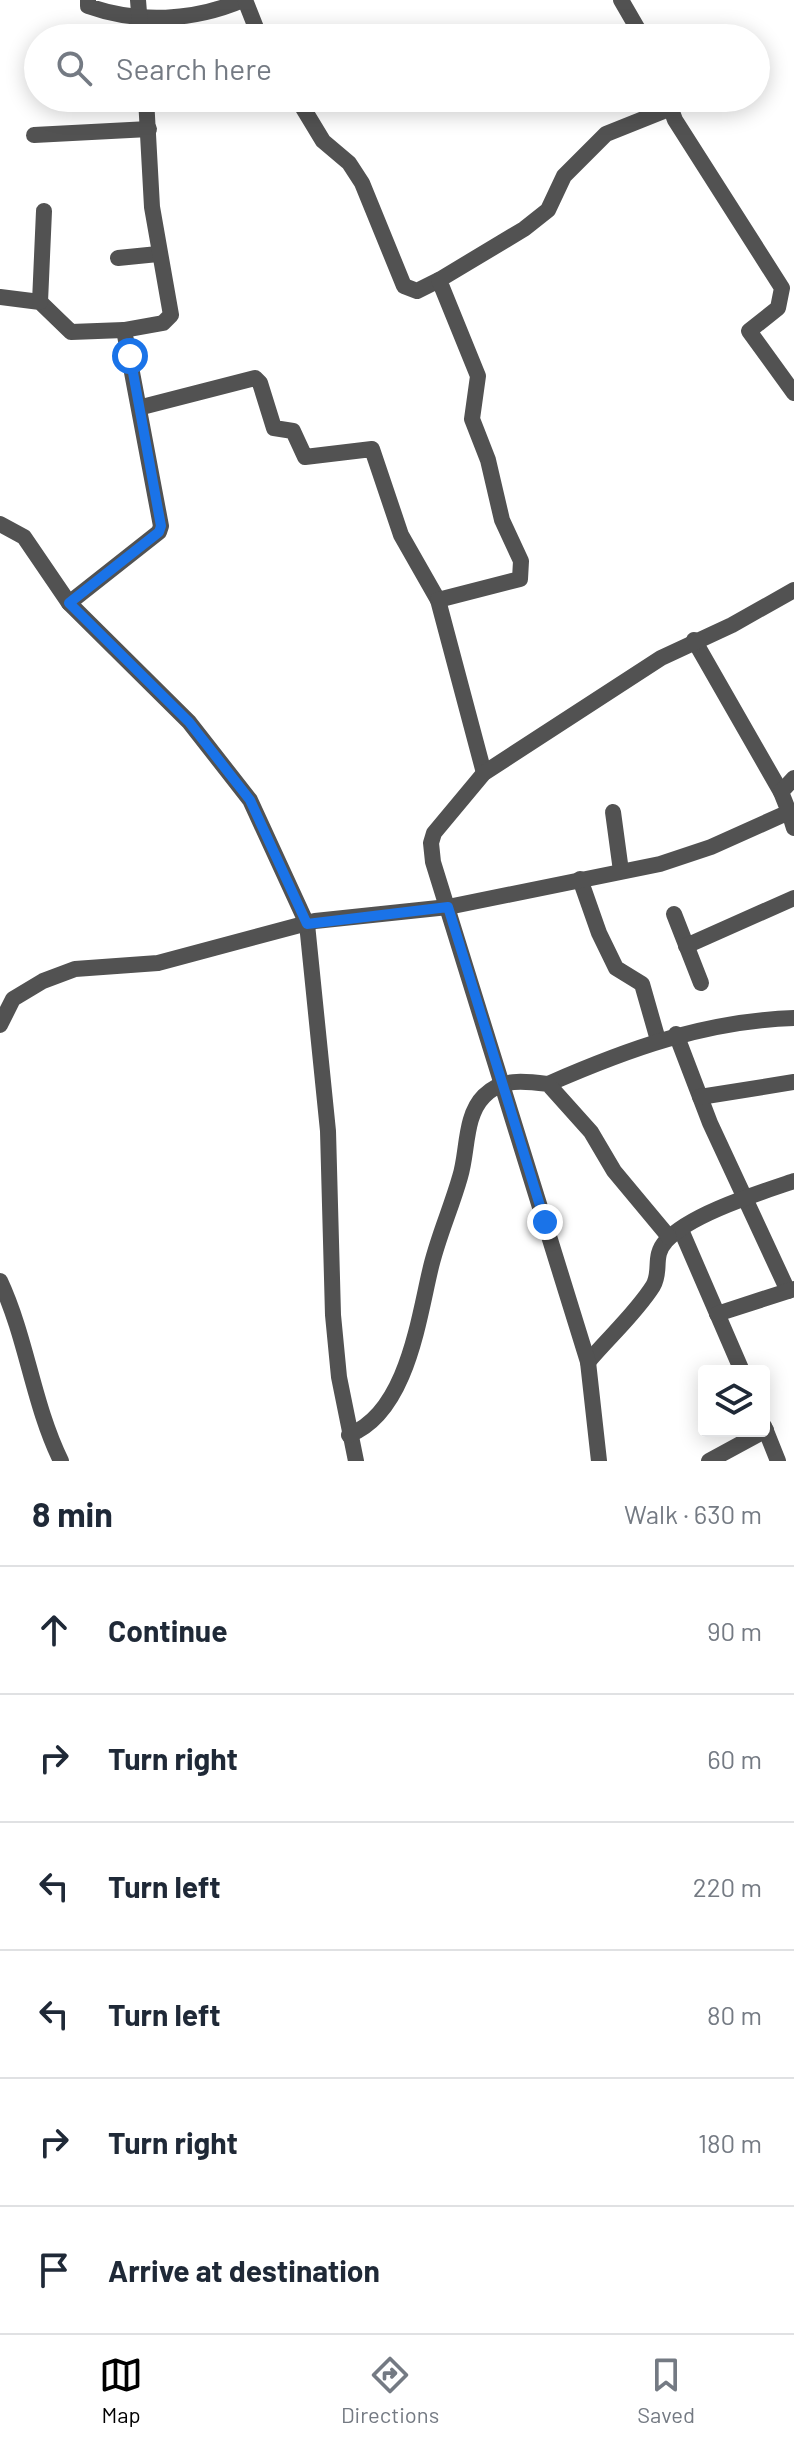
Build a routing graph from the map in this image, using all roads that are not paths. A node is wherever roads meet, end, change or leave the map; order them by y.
1 (88, 0) edge
2 (138, 0) edge
3 (244, 0) edge
4 (621, 0) edge
5 (139, 18) junction
6 (140, 24) edge
7 (254, 24) edge
8 (635, 24) edge
9 (147, 112) edge
10 (305, 112) edge
11 (651, 112) edge
12 (674, 112) edge
13 (149, 129) junction
14 (34, 135) dead end
15 (44, 211) dead end
16 (158, 254) junction
17 (118, 258) dead end
18 (439, 280) junction
19 (794, 288) edge
20 (0, 297) edge
21 (779, 300) junction
22 (40, 302) junction
23 (124, 330) junction
24 (794, 393) edge
25 (142, 407) junction
26 (0, 524) edge
27 (794, 590) edge
28 (438, 600) junction
29 (69, 603) junction
30 (694, 640) junction
31 (484, 773) junction
32 (794, 778) edge
33 (781, 792) junction
34 (613, 812) dead end
35 (792, 820) edge
36 (621, 871) junction
37 (580, 879) junction
38 (794, 898) edge
39 (448, 907) junction
40 (674, 914) dead end
41 (307, 924) junction
42 (686, 946) junction
43 (701, 983) dead end
44 (794, 1018) edge
45 (0, 1025) edge
46 (676, 1034) junction
47 (658, 1040) junction
48 (794, 1082) edge
49 (502, 1083) junction
50 (548, 1084) junction
51 (700, 1097) junction
52 (794, 1181) edge
53 (744, 1200) junction
54 (675, 1234) junction
55 (0, 1281) edge
56 (791, 1290) edge
57 (717, 1314) junction
58 (588, 1362) junction
59 (739, 1365) edge
60 (349, 1435) junction
61 (750, 1437) edge
62 (769, 1437) edge
63 (61, 1461) edge
64 (356, 1461) edge
65 (599, 1461) edge
66 (709, 1461) edge
67 (778, 1461) edge

1 - 5 street
2 - 5 street
3 - 5 street
3 - 7 street
4 - 8 street
5 - 6 street
9 - 13 street
10 - 18 street
11 - 18 street
12 - 21 street
13 - 14 street
13 - 16 street
15 - 22 street
16 - 17 street
16 - 23 street
18 - 28 street
19 - 21 street
20 - 22 street
21 - 24 street
22 - 23 street
23 - 25 street
25 - 28 street
25 - 29 street
26 - 29 street
27 - 30 street
28 - 31 street
29 - 41 street
30 - 31 street
30 - 33 street
31 - 39 street
32 - 33 street
33 - 35 street
34 - 36 street
35 - 36 street
36 - 37 street
37 - 39 street
37 - 47 street
38 - 42 street
39 - 41 street
39 - 49 street
40 - 42 street
41 - 45 street
41 - 60 street
42 - 43 street
44 - 46 street
46 - 47 street
46 - 51 street
47 - 50 street
48 - 51 street
49 - 50 street
49 - 58 street
49 - 60 street
50 - 54 street
51 - 53 street
52 - 53 street
53 - 54 street
53 - 56 street
54 - 57 street
54 - 58 street
55 - 63 street
56 - 57 street
57 - 59 street
58 - 65 street
60 - 64 street
61 - 66 street
62 - 67 street

